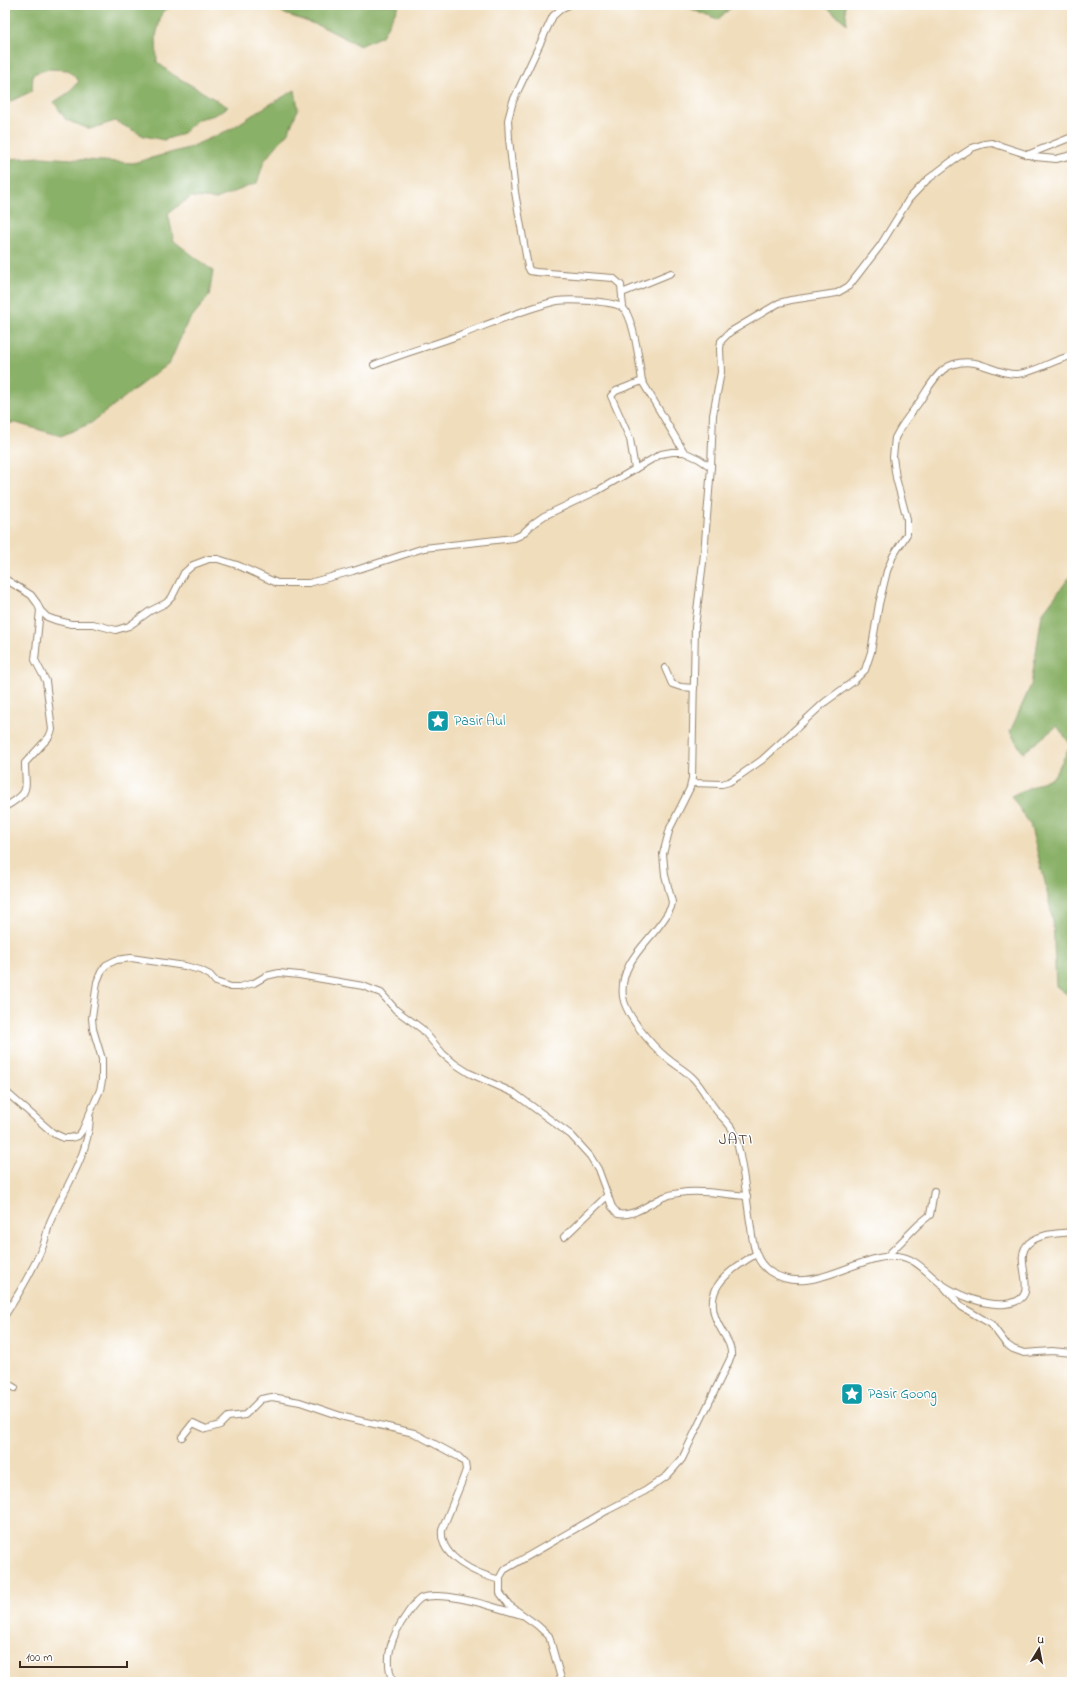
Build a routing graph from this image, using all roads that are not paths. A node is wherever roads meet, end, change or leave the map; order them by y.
1 (569, 5) edge
2 (1072, 137) edge
3 (1027, 155) junction
4 (1072, 155) edge
5 (671, 272) dead end
6 (622, 293) junction
7 (623, 308) junction
8 (1072, 356) edge
9 (374, 365) dead end
10 (642, 381) junction
11 (684, 452) junction
12 (711, 467) junction
13 (635, 469) junction
14 (5, 579) edge
15 (40, 610) junction
16 (665, 668) dead end
17 (694, 688) junction
18 (692, 783) junction
19 (5, 807) edge
20 (5, 1091) edge
21 (90, 1114) junction
22 (934, 1191) dead end
23 (608, 1196) junction
24 (747, 1196) junction
25 (1072, 1232) edge
26 (564, 1237) dead end
27 (756, 1254) junction
28 (886, 1257) junction
29 (943, 1285) junction
30 (5, 1315) edge
31 (1072, 1353) edge
32 (5, 1382) edge
33 (15, 1388) dead end
34 (182, 1437) dead end
35 (500, 1580) junction
36 (524, 1616) junction
37 (393, 1682) edge
38 (562, 1682) edge

1 - 6 street
2 - 3 street
3 - 4 street
3 - 12 street
5 - 6 street
6 - 7 street
7 - 9 street
7 - 10 street
8 - 18 street
10 - 11 street
10 - 13 street
11 - 12 street
11 - 13 street
12 - 17 street
13 - 15 street
14 - 15 street
15 - 19 street
16 - 17 street
17 - 18 street
18 - 24 street
20 - 21 street
21 - 23 street
21 - 30 street
22 - 28 street
23 - 24 street
23 - 26 street
24 - 27 street
25 - 29 street
27 - 28 street
27 - 35 street
28 - 29 street
29 - 31 street
32 - 33 street
34 - 35 street
35 - 36 street
36 - 37 street
36 - 38 street

